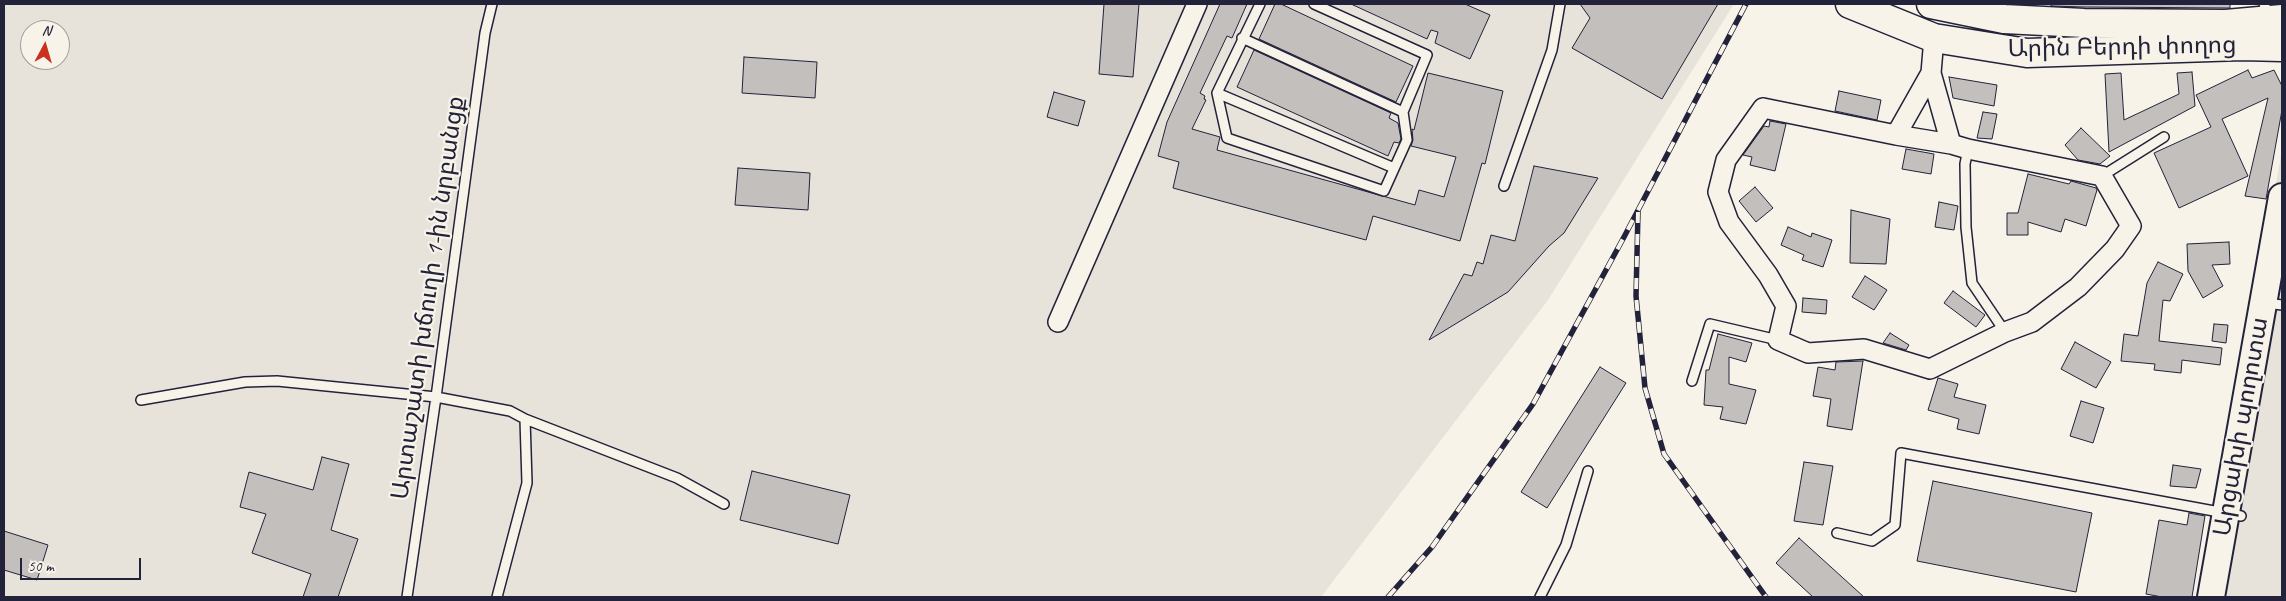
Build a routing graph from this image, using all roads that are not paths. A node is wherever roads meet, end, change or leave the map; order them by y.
1 (492, 4) edge
2 (1197, 4) edge
3 (1260, 4) edge
4 (1314, 4) edge
5 (1560, 4) edge
6 (1850, 4) edge
7 (1931, 4) edge
8 (2269, 12) edge
9 (1242, 38) junction
10 (1934, 38) junction
11 (2282, 47) edge
12 (1931, 73) junction
13 (1217, 93) junction
14 (1403, 112) junction
15 (1896, 135) junction
16 (2164, 137) dead end
17 (1960, 147) junction
18 (1394, 168) junction
19 (2102, 176) junction
20 (1504, 186) dead end
21 (2282, 197) edge
22 (2277, 304) edge
23 (1058, 322) dead end
24 (2005, 332) junction
25 (1778, 340) junction
26 (1692, 381) dead end
27 (436, 397) junction
28 (141, 400) dead end
29 (525, 419) junction
30 (1588, 471) dead end
31 (724, 504) dead end
32 (2234, 515) junction
33 (1837, 533) dead end
34 (407, 597) edge
35 (497, 597) edge
36 (1540, 597) edge
37 (2212, 597) edge
38 (2225, 597) edge

1 - 27 lane, Արտաշատի խճուղի 1-ին նրբանցք
2 - 23 street
3 - 9 lane
4 - 14 lane
5 - 20 lane
6 - 10 main road, Արին Բերդի փողոց
7 - 8 main road, Արին Բերդի փողոց
9 - 13 lane
9 - 14 lane
10 - 11 main road, Արին Բերդի փողոց
10 - 12 street
12 - 15 street
12 - 17 street
13 - 18 lane
13 - 18 lane
14 - 18 lane
15 - 17 street
15 - 25 street
16 - 19 lane
17 - 19 street
17 - 24 lane
19 - 24 street
21 - 22 street, Արցախի պողոտա
22 - 32 street, Արցախի պողոտա
24 - 25 street
25 - 26 lane
27 - 28 lane
27 - 29 lane
27 - 34 lane, Արտաշատի խճուղի 1-ին նրբանցք
29 - 31 lane
29 - 35 lane
30 - 36 lane
32 - 33 lane
32 - 37 street, Արցախի պողոտա
32 - 38 street, Արցախի պողոտա

